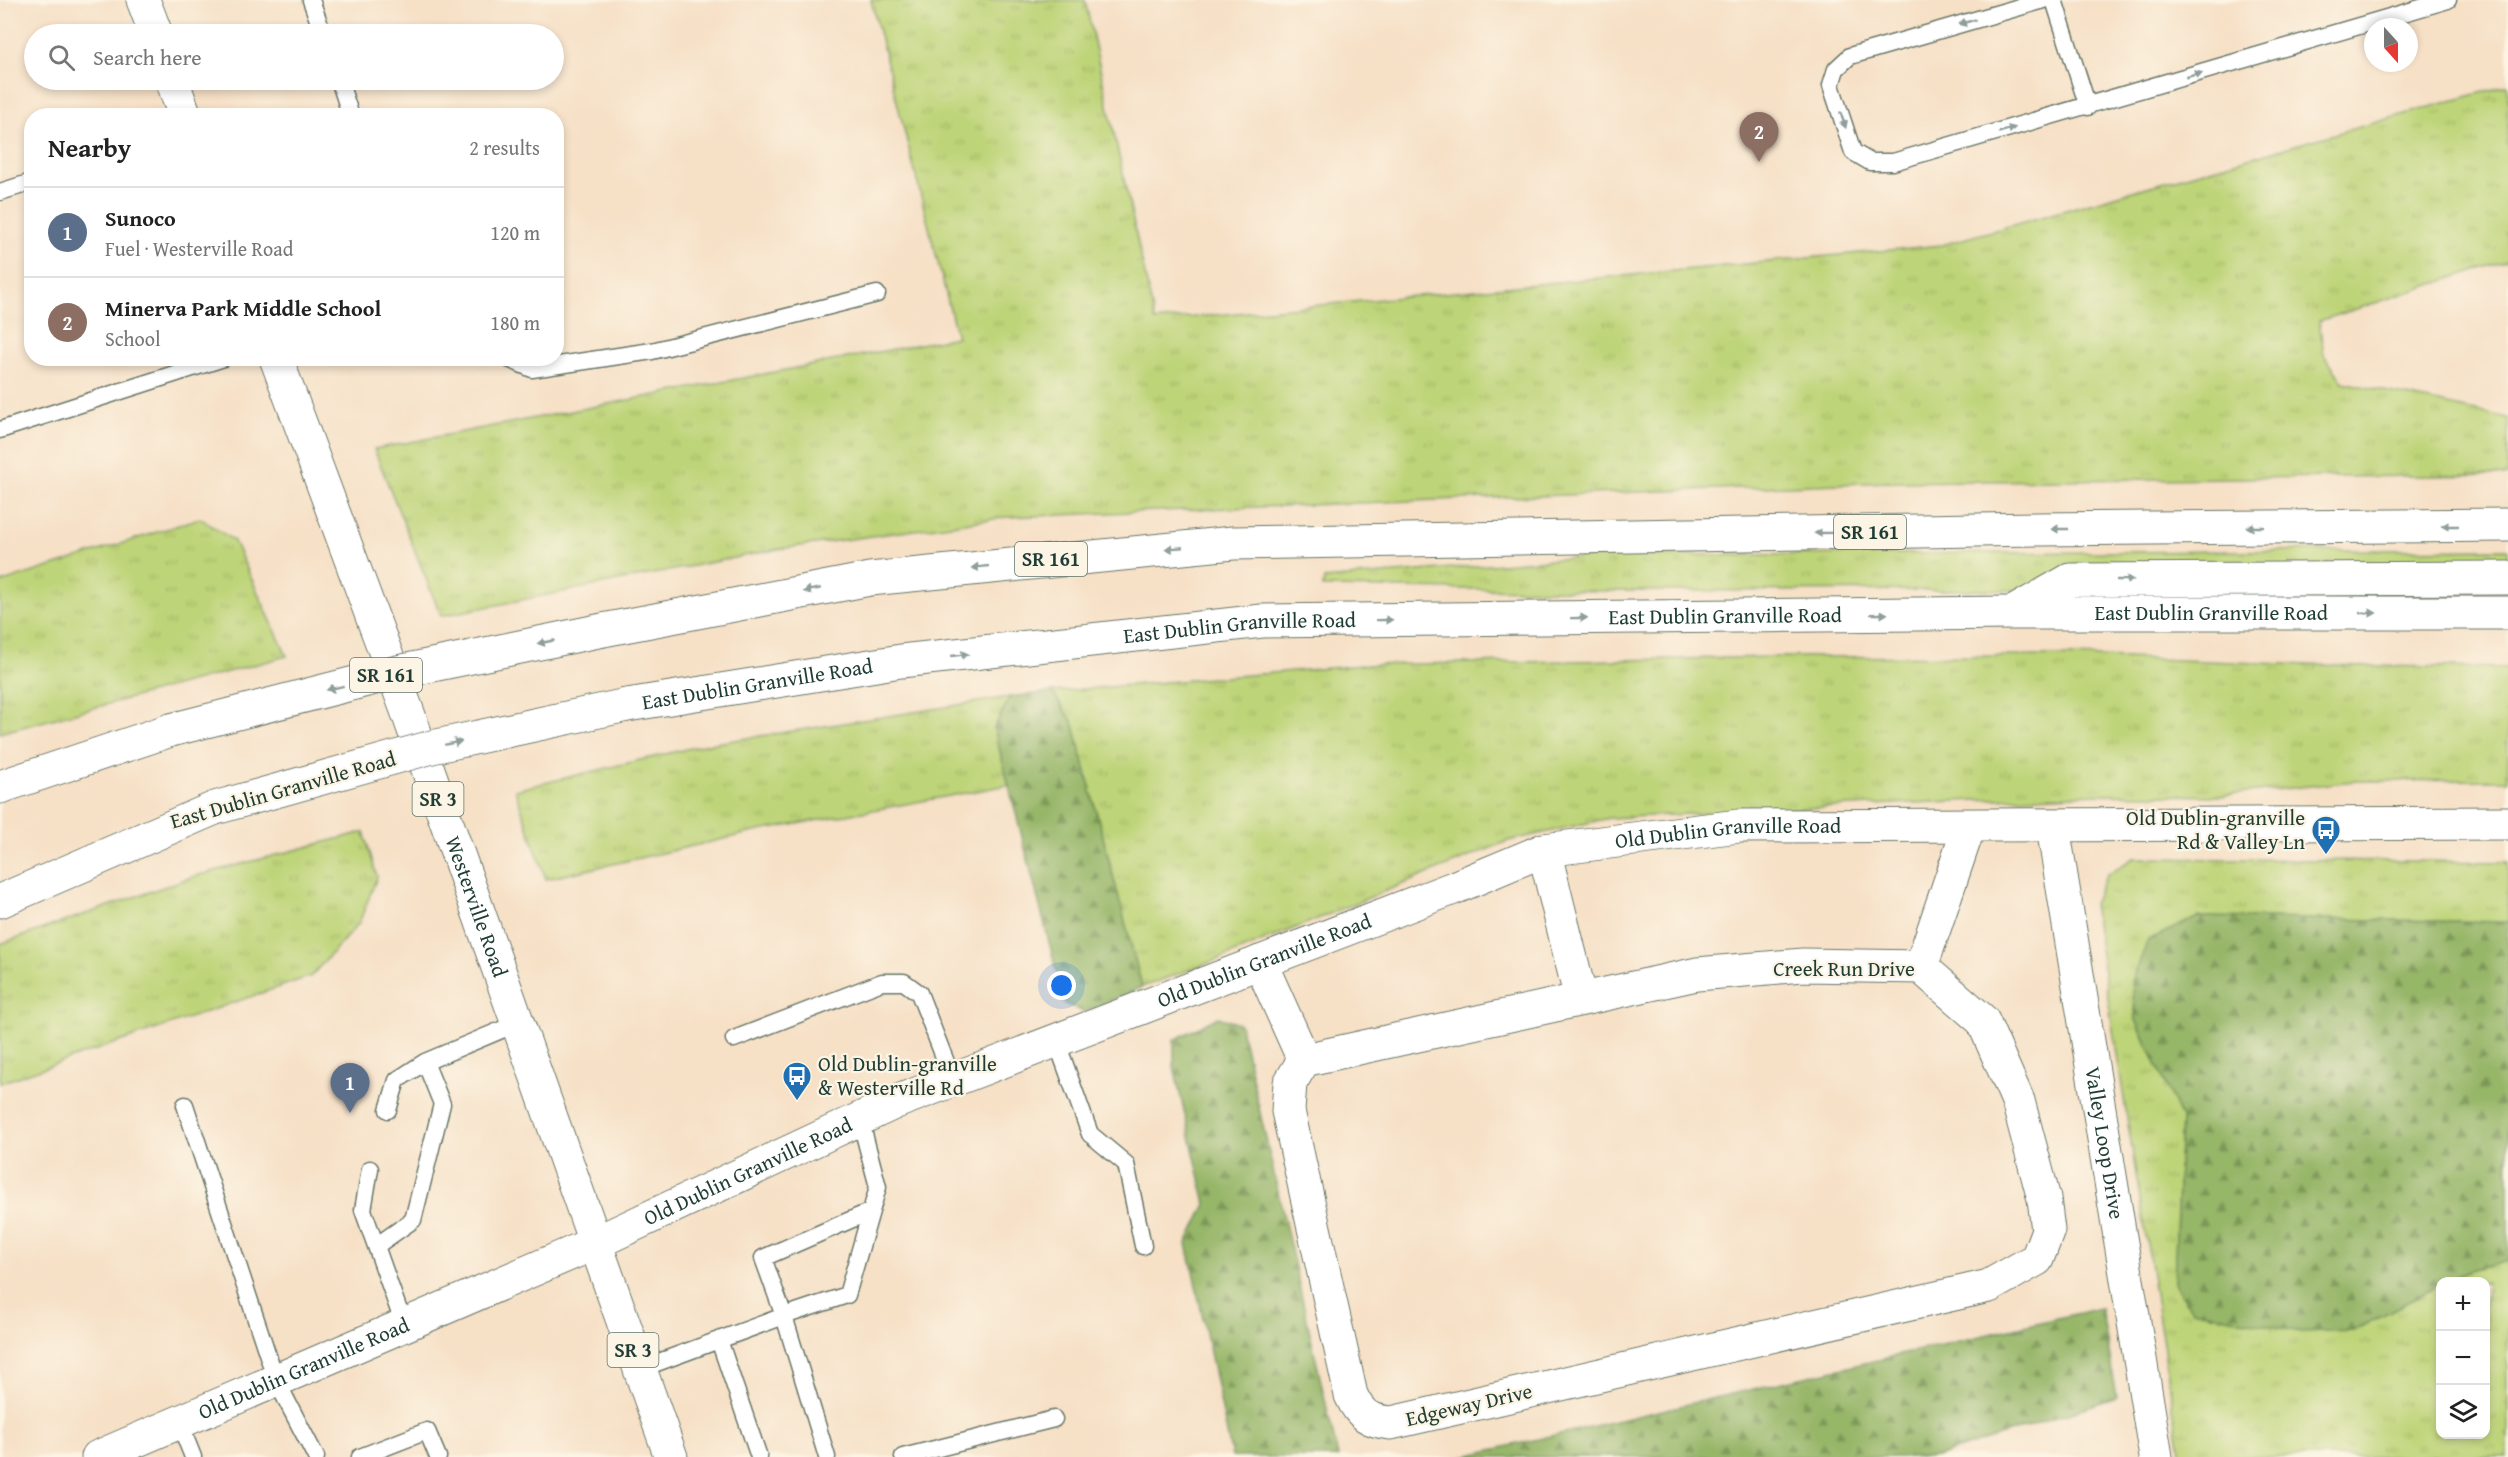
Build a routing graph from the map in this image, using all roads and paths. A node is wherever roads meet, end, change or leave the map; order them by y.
1 (143, 0) edge
2 (311, 0) edge
3 (2044, 0) edge
4 (2054, 0) edge
5 (2448, 0) edge
6 (152, 24) edge
7 (319, 24) edge
8 (176, 90) edge
9 (342, 90) edge
10 (2088, 107) junction
11 (182, 108) edge
12 (348, 108) edge
13 (24, 184) edge
14 (0, 192) edge
15 (877, 294) dead end
16 (564, 364) edge
17 (199, 366) edge
18 (279, 366) edge
19 (525, 366) edge
20 (552, 366) edge
21 (0, 430) edge
22 (2508, 525) edge
23 (2508, 578) edge
24 (2012, 613) junction
25 (2508, 613) edge
26 (171, 730) junction
27 (0, 776) edge
28 (0, 787) edge
29 (215, 808) junction
30 (2508, 823) edge
31 (1969, 826) junction
32 (2053, 827) junction
33 (1544, 850) junction
34 (0, 880) edge
35 (0, 901) edge
36 (1260, 962) junction
37 (1921, 967) junction
38 (1581, 999) junction
39 (518, 1023) junction
40 (734, 1039) dead end
41 (1056, 1040) junction
42 (1304, 1060) junction
43 (425, 1062) junction
44 (953, 1080) junction
45 (185, 1105) dead end
46 (388, 1110) dead end
47 (860, 1119) junction
48 (370, 1169) dead end
49 (871, 1211) junction
50 (595, 1243) junction
51 (1143, 1245) dead end
52 (376, 1246) junction
53 (2037, 1259) joint
54 (784, 1316) junction
55 (404, 1325) junction
56 (719, 1340) junction
57 (640, 1370) junction
58 (276, 1380) junction
59 (1054, 1419) dead end
60 (179, 1422) junction
61 (98, 1457) edge
62 (193, 1457) edge
63 (316, 1457) edge
64 (360, 1457) edge
65 (438, 1457) edge
66 (670, 1457) edge
67 (759, 1457) edge
68 (828, 1457) edge
69 (903, 1457) edge
70 (2156, 1457) edge

1 - 6 main road
2 - 7 lane
3 -> 10 lane
4 - 10 lane
10 -> 5 lane
8 - 11 main road
9 - 12 lane
13 - 14 lane
15 - 16 lane
17 - 21 lane
18 - 39 main road, Westerville Road / SR 3
19 - 20 lane
22 -> 26 main road, SR 161, bridge
24 -> 23 main road
24 -> 25 main road, East Dublin Granville Road
29 -> 24 main road, East Dublin Granville Road, bridge
26 - 27 main road
26 - 28 main road, SR 161
29 - 34 main road, East Dublin Granville Road
29 - 35 main road
30 - 32 main road, Old Dublin Granville Road
31 - 32 main road, Old Dublin Granville Road
31 - 33 main road, Old Dublin Granville Road
31 - 37 main road
32 - 70 main road, Valley Loop Drive
33 - 36 main road, Old Dublin Granville Road
33 - 38 main road
36 - 41 main road, Old Dublin Granville Road
36 - 42 main road
37 - 38 main road, Creek Run Drive
37 - 53 main road, Creek Run Drive
38 - 42 main road, Creek Run Drive
39 - 43 lane
39 - 50 main road, Westerville Road / SR 3
40 - 44 lane
41 - 44 main road, Old Dublin Granville Road
41 - 51 lane
42 - 53 main road, Edgeway Drive
43 - 46 lane
43 - 52 lane
44 - 47 main road, Old Dublin Granville Road
45 - 58 lane
47 - 49 lane
47 - 50 main road, Old Dublin Granville Road
48 - 52 lane
49 - 54 lane
49 - 54 lane
50 - 55 main road, Old Dublin Granville Road
50 - 57 main road, Westerville Road / SR 3
52 - 55 lane
54 - 56 lane
54 - 68 lane
55 - 58 main road, Old Dublin Granville Road
56 - 57 lane
56 - 67 lane
57 - 66 main road, Westerville Road / SR 3
58 - 60 main road, Old Dublin Granville Road
58 - 63 lane
59 - 69 lane
60 - 61 main road, Old Dublin Granville Road
60 - 62 lane
64 - 65 lane

